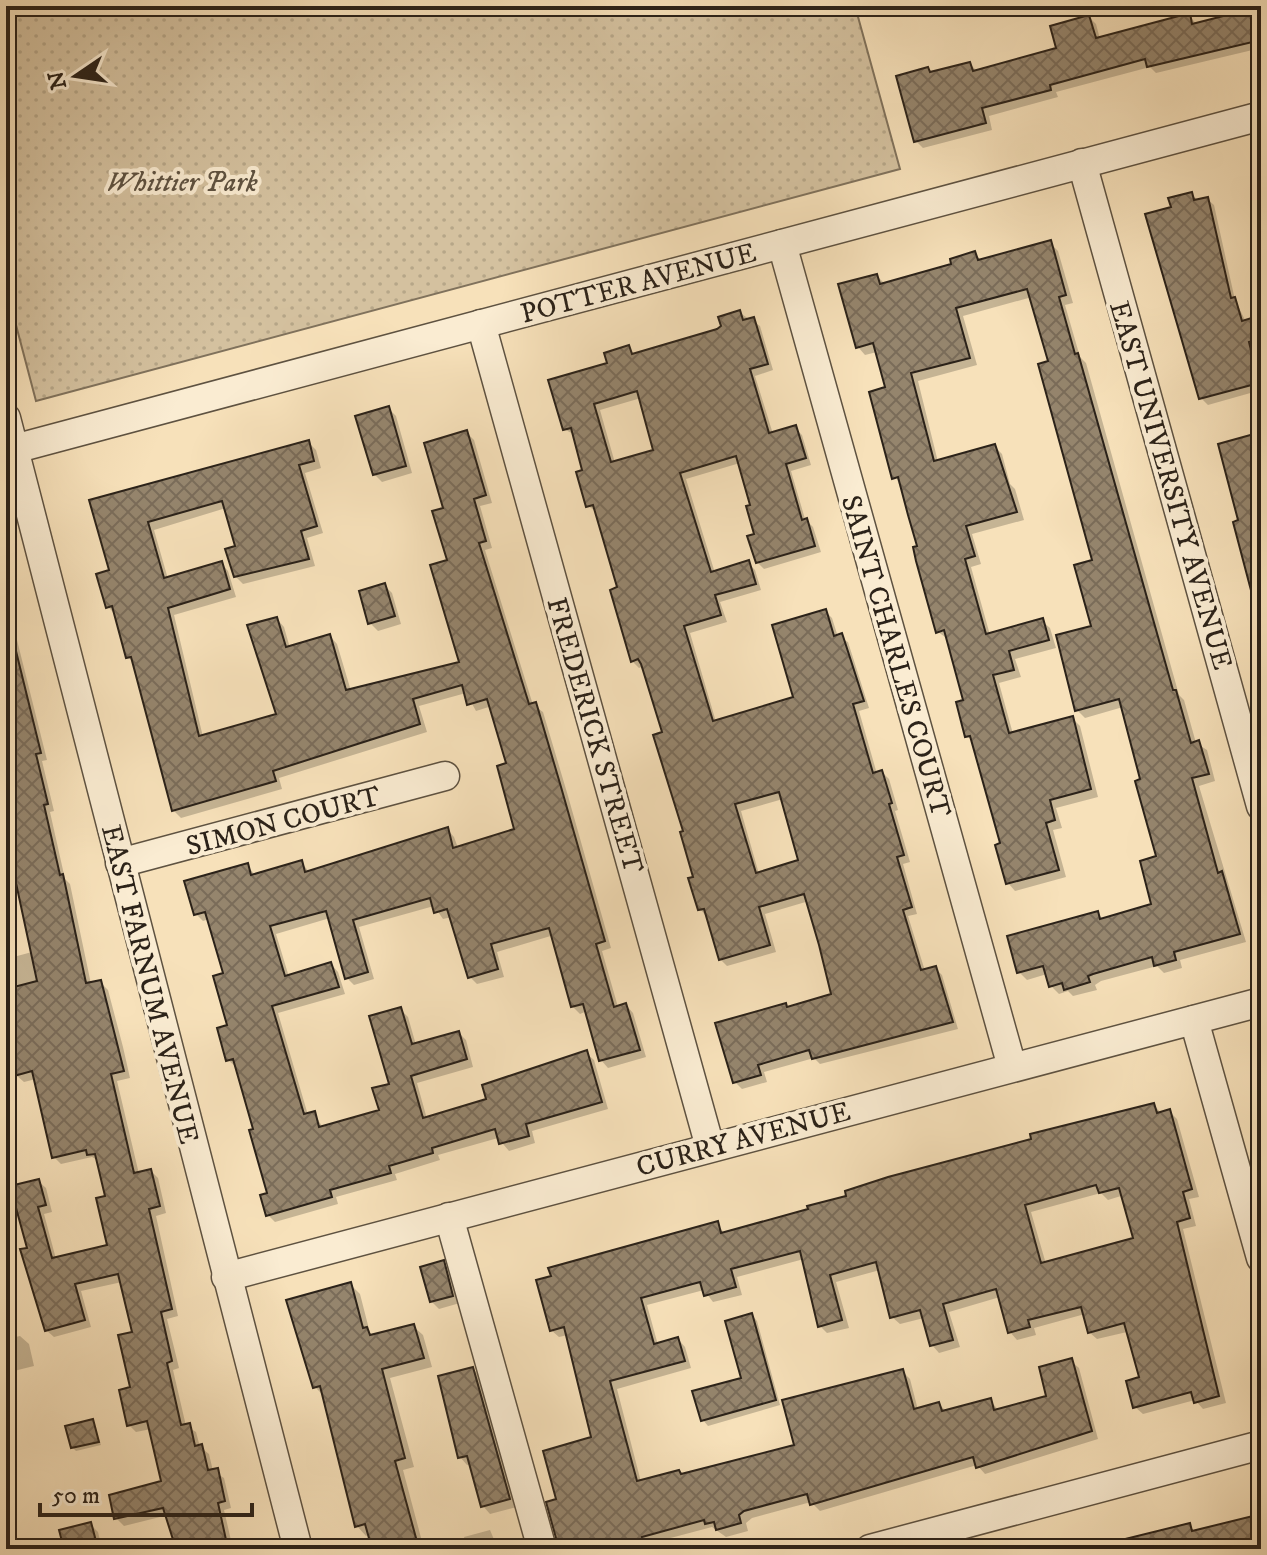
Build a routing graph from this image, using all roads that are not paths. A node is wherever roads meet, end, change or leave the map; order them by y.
1 (1261, 116) edge
2 (1082, 163) junction
3 (782, 244) junction
4 (481, 324) junction
5 (6, 418) edge
6 (14, 449) junction
7 (445, 776) dead end
8 (1261, 806) edge
9 (120, 863) junction
10 (1261, 1002) edge
11 (1194, 1020) junction
12 (1012, 1067) junction
13 (710, 1147) junction
14 (449, 1217) junction
15 (1261, 1258) edge
16 (226, 1277) junction
17 (1261, 1445) edge
18 (298, 1549) edge
19 (542, 1549) edge
20 (870, 1549) edge

1 - 2 street, POTTER AVENUE
2 - 3 street, POTTER AVENUE
2 - 8 street, EAST UNIVERSITY AVENUE
3 - 4 street, POTTER AVENUE
3 - 12 street, SAINT CHARLES COURT
4 - 6 street, POTTER AVENUE
4 - 13 street, FREDERICK STREET
5 - 6 street, EAST FARNUM AVENUE
6 - 9 street, EAST FARNUM AVENUE
7 - 9 street, SIMON COURT
9 - 16 street, EAST FARNUM AVENUE
10 - 11 street, CURRY AVENUE
11 - 12 street, CURRY AVENUE
11 - 15 street
12 - 13 street, CURRY AVENUE
13 - 14 street, CURRY AVENUE
14 - 16 street, CURRY AVENUE
14 - 19 street
16 - 18 street, EAST FARNUM AVENUE
17 - 20 street

